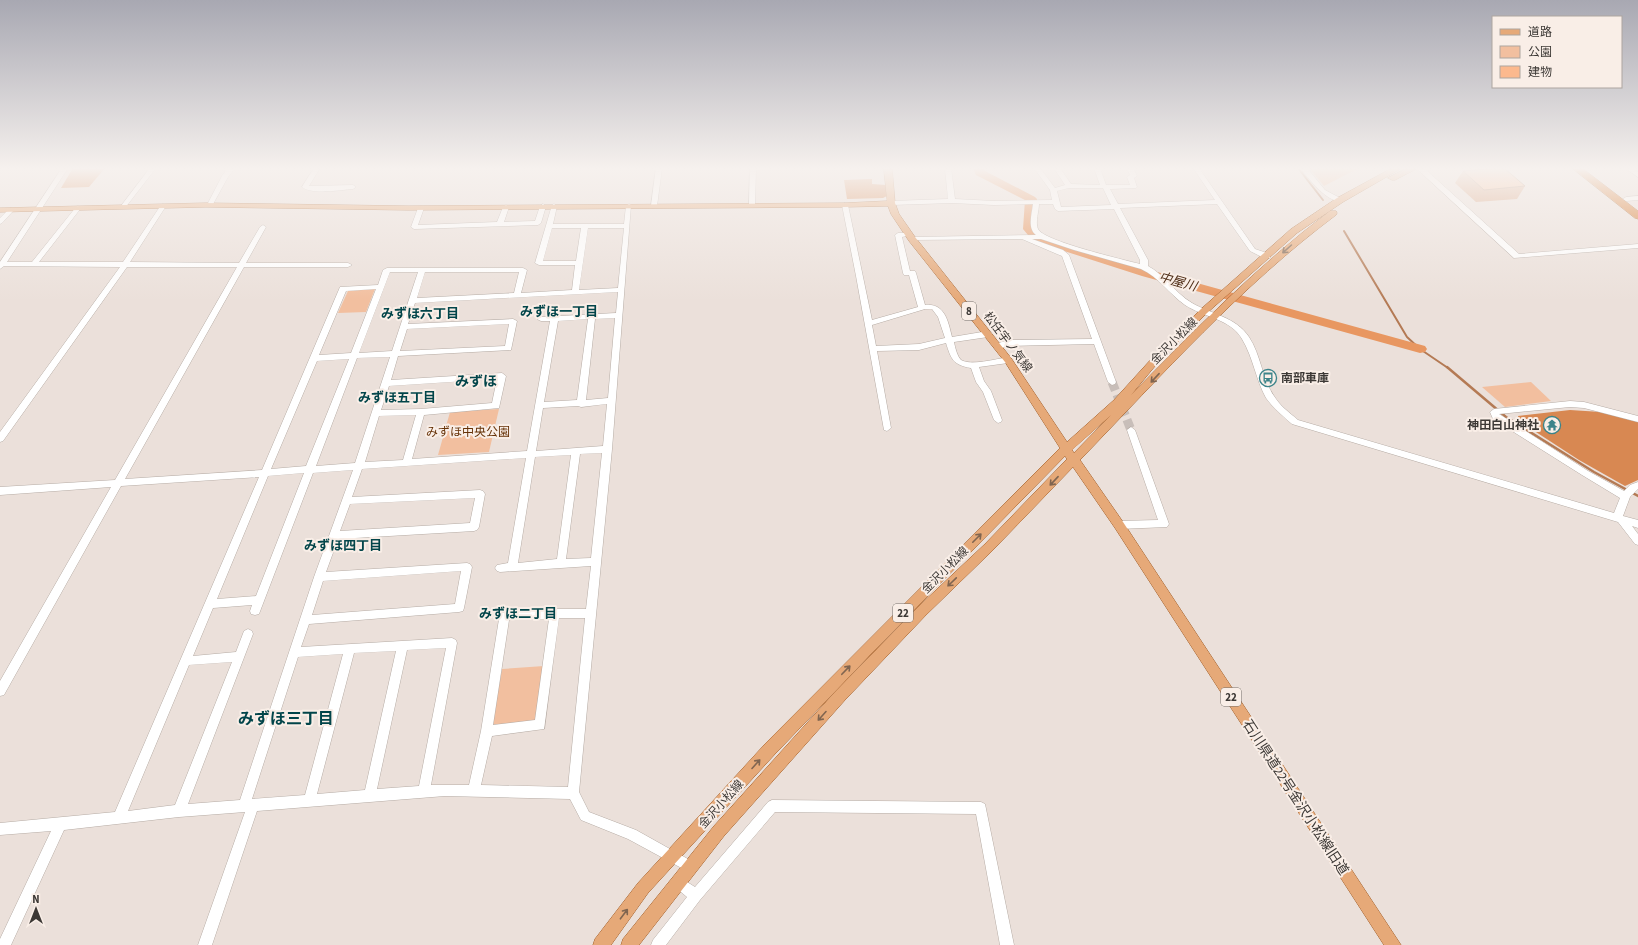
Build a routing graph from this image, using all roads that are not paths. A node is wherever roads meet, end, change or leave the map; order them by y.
1 (10, 212) edge
2 (38, 212) edge
3 (75, 212) edge
4 (159, 212) edge
5 (419, 212) edge
6 (504, 212) edge
7 (541, 212) edge
8 (552, 212) edge
9 (628, 212) edge
10 (846, 212) edge
11 (894, 212) edge
12 (1033, 212) edge
13 (1119, 212) edge
14 (1226, 212) edge
15 (1322, 212) edge
16 (1333, 212) edge
17 (1469, 212) edge
18 (0, 222) edge
19 (500, 224) junction
20 (548, 226) junction
21 (585, 226) junction
22 (626, 226) junction
23 (263, 227) dead end
24 (911, 237) junction
25 (1037, 237) junction
26 (1021, 238) junction
27 (1638, 246) edge
28 (1267, 256) junction
29 (579, 263) junction
30 (34, 264) junction
31 (125, 264) junction
32 (241, 264) junction
33 (1, 265) edge
34 (348, 265) dead end
35 (1144, 267) junction
36 (422, 270) junction
37 (379, 287) junction
38 (621, 290) junction
39 (575, 292) junction
40 (517, 295) junction
41 (1230, 295) junction
42 (413, 301) junction
43 (922, 308) junction
44 (1204, 311) junction
45 (619, 315) junction
46 (592, 316) junction
47 (1216, 317) junction
48 (540, 319) dead end
49 (554, 319) junction
50 (869, 323) junction
51 (404, 327) junction
52 (988, 334) junction
53 (950, 340) junction
54 (1097, 342) junction
55 (998, 346) junction
56 (874, 349) junction
57 (395, 353) junction
58 (353, 356) junction
59 (314, 358) junction
60 (1008, 360) junction
61 (974, 364) junction
62 (1112, 382) tunnel mouth
63 (386, 383) junction
64 (612, 401) junction
65 (581, 404) junction
66 (540, 405) junction
67 (421, 412) junction
68 (376, 413) junction
69 (1638, 419) edge
70 (998, 420) dead end
71 (887, 428) dead end
72 (1131, 430) tunnel mouth
73 (0, 439) edge
74 (608, 449) junction
75 (576, 452) junction
76 (1070, 454) junction
77 (531, 455) junction
78 (407, 463) junction
79 (358, 466) junction
80 (310, 470) junction
81 (266, 471) junction
82 (118, 483) junction
83 (0, 491) edge
84 (1630, 491) edge
85 (346, 501) junction
86 (1619, 518) junction
87 (1638, 524) edge
88 (1119, 526) junction
89 (334, 535) junction
90 (1638, 541) edge
91 (595, 562) junction
92 (562, 563) junction
93 (512, 566) junction
94 (500, 568) dead end
95 (319, 577) junction
96 (259, 600) junction
97 (209, 604) junction
98 (255, 612) dead end
99 (555, 613) junction
100 (591, 613) junction
101 (306, 620) junction
102 (248, 634) dead end
103 (404, 645) junction
104 (350, 648) junction
105 (296, 652) junction
106 (238, 657) junction
107 (184, 661) junction
108 (0, 691) edge
109 (487, 731) junction
110 (474, 791) junction
111 (424, 792) junction
112 (573, 794) junction
113 (370, 795) junction
114 (310, 801) junction
115 (248, 806) junction
116 (179, 811) junction
117 (119, 817) junction
118 (60, 824) junction
119 (0, 829) edge
120 (674, 856) junction
121 (691, 867) junction
122 (679, 883) junction
123 (696, 896) junction
124 (4, 945) edge
125 (205, 945) edge
126 (601, 945) edge
127 (629, 945) edge
128 (658, 945) edge
129 (1007, 945) edge
130 (1393, 945) edge

1 - 18 street
2 - 33 street
3 - 30 street
4 - 31 street
5 - 19 street
6 - 19 street
7 - 19 street
8 - 20 street
9 - 22 street
10 - 50 street
11 - 24 main road, 松任宇ノ気線 / 8
12 - 25 street
13 - 35 street
14 - 28 street
15 - 28 main road, 22
16 -> 41 main road, 22
17 - 27 street
20 - 21 street
20 - 29 street
21 - 22 street
21 - 29 street
22 - 38 street
23 - 32 street
24 - 26 street
24 - 43 street
24 - 52 main road, 松任宇ノ気線 / 8
25 - 26 street
25 - 35 street
26 - 54 street
28 - 41 main road, 22
29 - 39 street
30 - 31 street
30 - 33 street
31 - 32 street
31 - 73 street
32 - 34 street
32 - 82 street
35 - 44 street
36 - 37 street
36 - 40 street
36 - 42 street
37 - 58 street
37 - 59 street
38 - 39 street
38 - 45 street
39 - 40 street
40 - 42 street
41 - 44 main road, 金沢小松線 / 22
41 - 47 main road, 金沢小松線 / 22
42 - 51 street
43 - 50 street
43 - 53 street
44 - 47 street
44 - 76 main road, 金沢小松線 / 22
45 - 46 street
45 - 64 street
46 - 49 street
46 - 65 street
47 -> 76 main road, 金沢小松線 / 22
47 - 86 street
48 - 49 street
49 - 66 street
50 - 56 street
51 - 57 street
51 - 57 street
52 - 53 street
52 - 55 main road, 松任宇ノ気線 / 8
53 - 56 street
53 - 61 street
54 - 55 street
54 - 62 street
55 - 60 main road, 松任宇ノ気線 / 8
56 - 71 street
57 - 58 street
57 - 63 street
58 - 59 street
58 - 80 street
59 - 81 street
60 - 61 street
60 - 76 main road, 松任宇ノ気線 / 8
61 - 70 street
63 - 67 street
63 - 68 street
64 - 65 street
64 - 74 street
65 - 66 street
66 - 77 street
67 - 68 street
67 - 78 street
68 - 79 street
69 - 84 street
72 - 88 street
74 - 75 street
74 - 91 street
75 - 77 street
75 - 92 street
76 - 88 main road, 石川県道22号金沢小松線旧道 / 22
120 -> 76 main road, 金沢小松線 / 22
76 -> 121 main road, 金沢小松線 / 22
77 - 78 street
77 - 93 street
78 - 79 street
79 - 80 street
79 - 85 street
80 - 81 street
80 - 96 street
81 - 82 street
81 - 97 street
82 - 83 street
82 - 108 street
84 - 86 street
85 - 89 street
85 - 89 street
86 - 87 street
86 - 90 street
88 - 130 main road, 石川県道22号金沢小松線旧道 / 22
89 - 95 street
91 - 92 street
91 - 100 street
92 - 93 street
93 - 94 street
95 - 101 street
95 - 101 street
96 - 97 street
96 - 98 street
97 - 107 street
99 - 100 street
99 - 109 street
99 - 109 street
100 - 112 street
101 - 105 street
102 - 106 street
103 - 104 street
103 - 111 street
103 - 113 street
104 - 105 street
104 - 114 street
105 - 115 street
106 - 107 street
106 - 116 street
107 - 117 street
109 - 110 street
110 - 111 street
110 - 112 street
111 - 113 street
112 - 120 street
113 - 114 street
114 - 115 street
115 - 116 street
115 - 125 street
116 - 117 street
117 - 118 street
118 - 119 street
118 - 124 street
120 - 121 street
126 -> 120 main road, 金沢小松線 / 22
121 - 122 main road, 金沢小松線 / 22
122 - 123 street
122 - 127 main road, 金沢小松線 / 22
123 - 128 street
123 - 129 street

